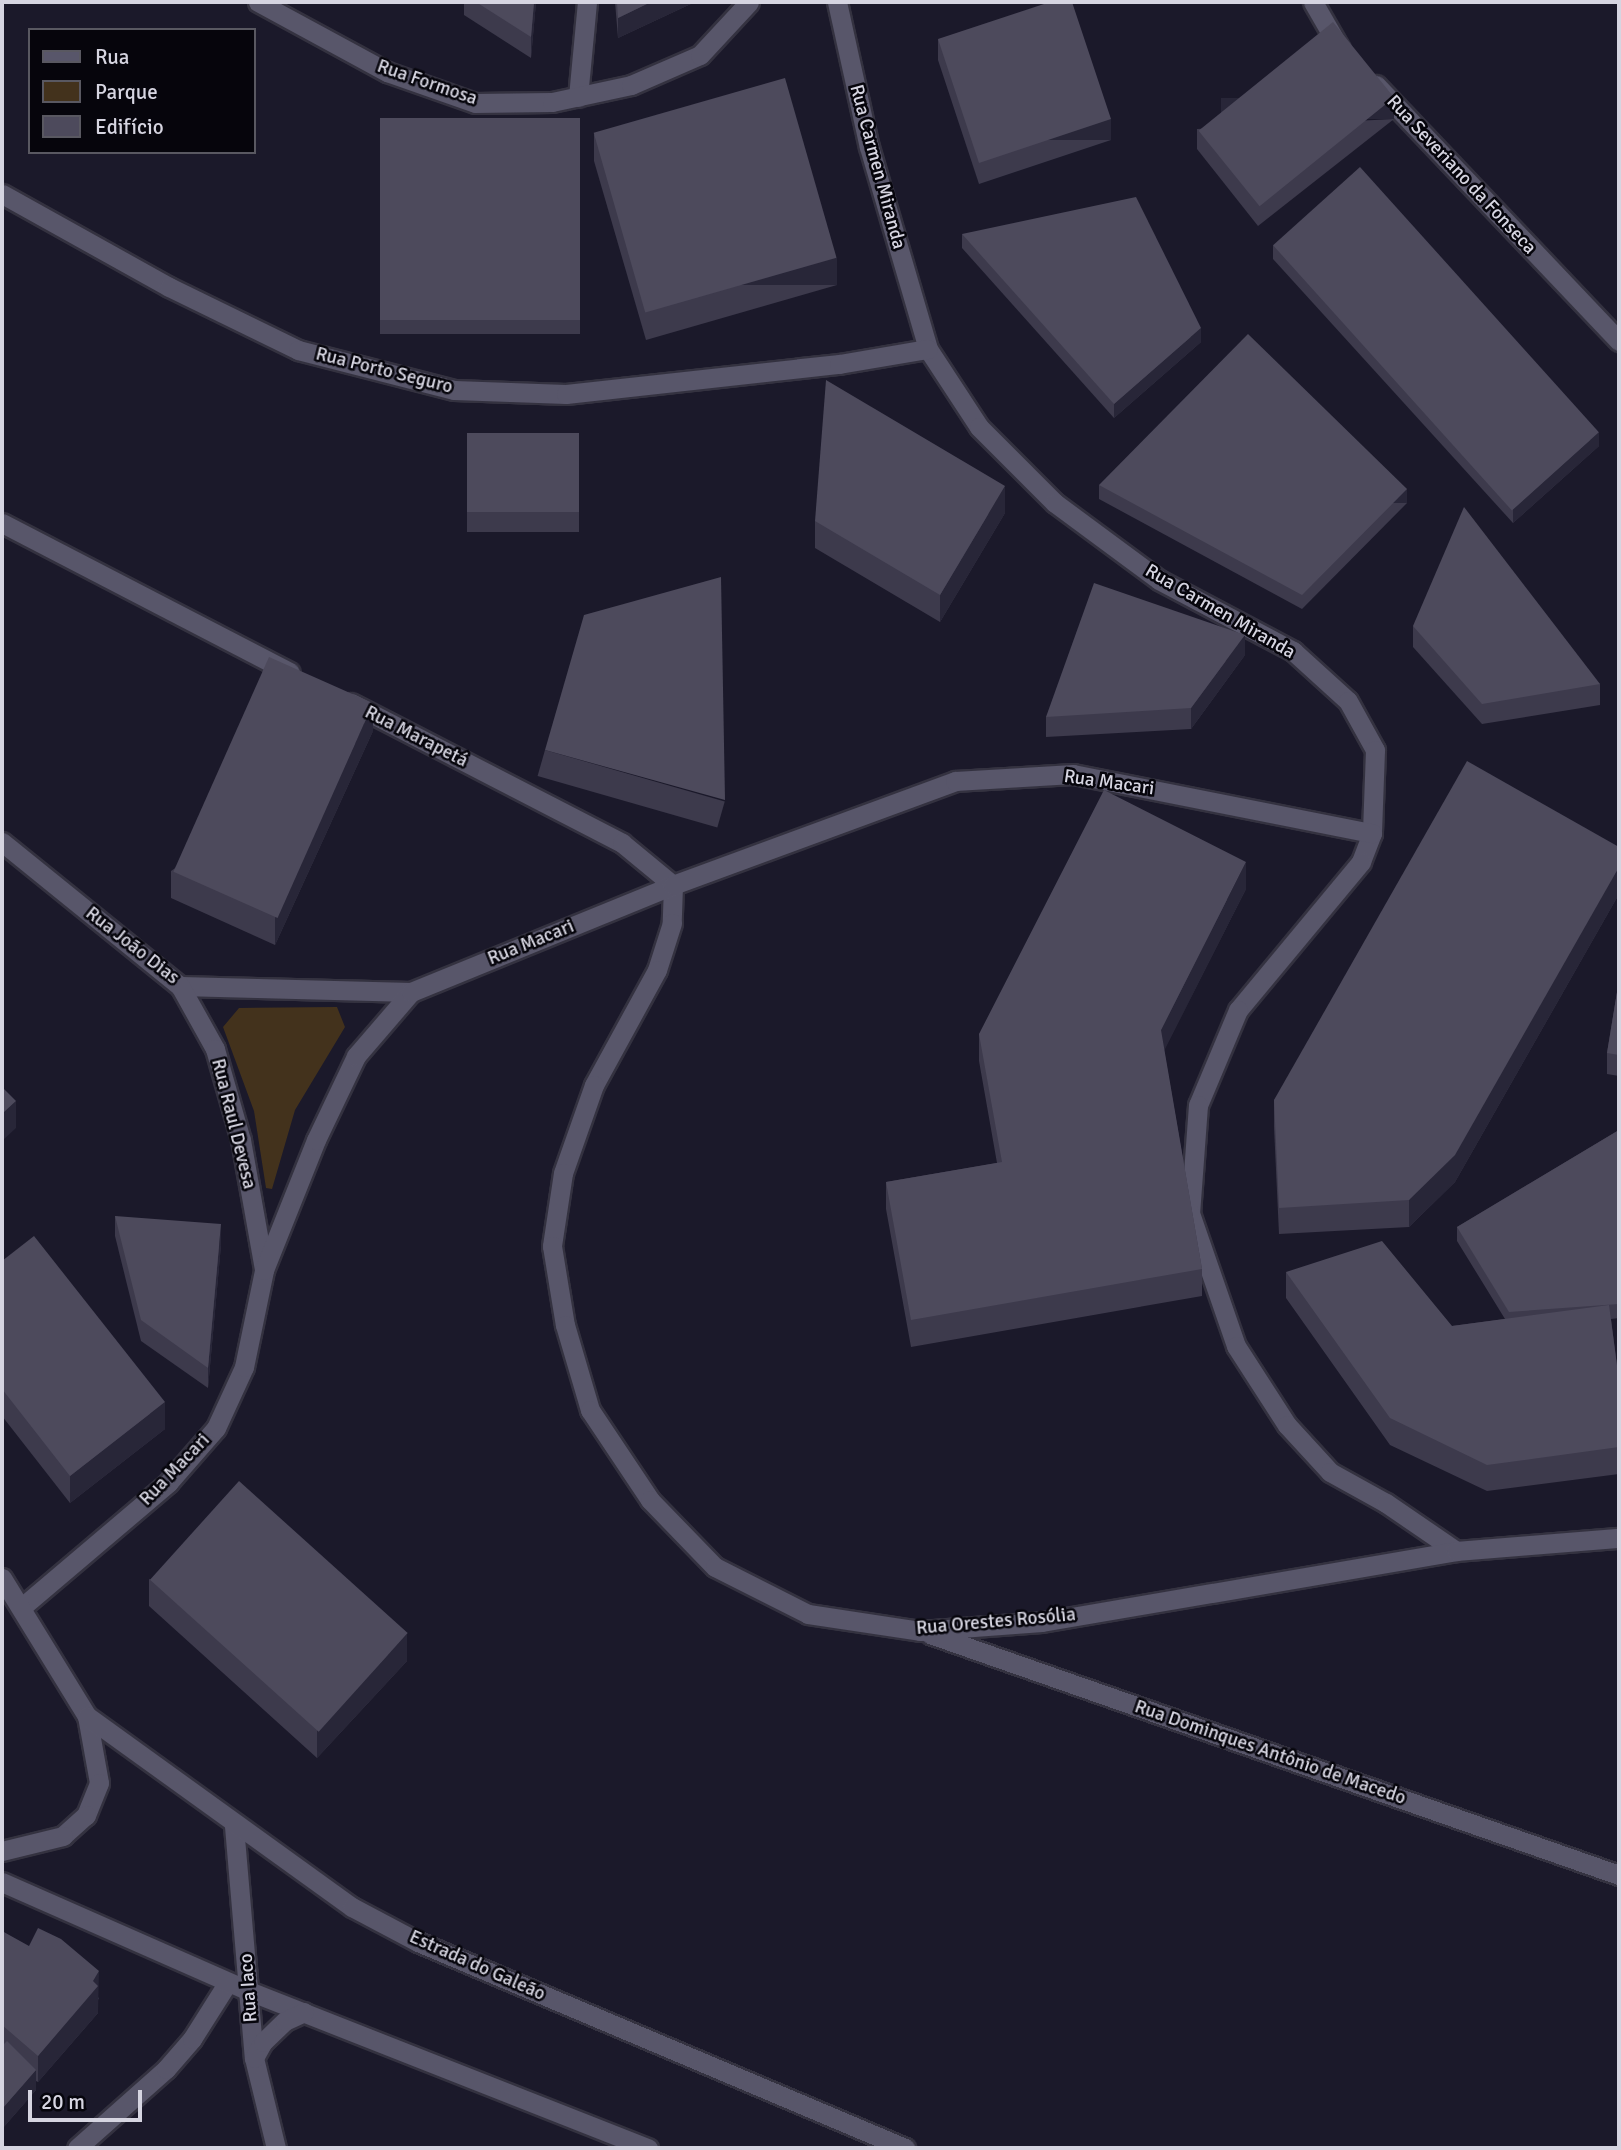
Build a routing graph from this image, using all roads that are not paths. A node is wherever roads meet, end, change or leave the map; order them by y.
1 (258, 2) edge
2 (587, 2) edge
3 (749, 2) edge
4 (838, 2) edge
5 (1313, 2) edge
6 (578, 97) junction
7 (2, 194) edge
8 (1619, 341) edge
9 (928, 349) junction
10 (2, 523) edge
11 (308, 681) edge
12 (333, 694) edge
13 (1372, 833) junction
14 (2, 842) edge
15 (673, 885) junction
16 (180, 986) junction
17 (411, 992) junction
18 (264, 1270) junction
19 (1619, 1538) edge
20 (1456, 1550) junction
21 (2, 1578) edge
22 (22, 1607) junction
23 (920, 1631) junction
24 (87, 1716) junction
25 (234, 1826) junction
26 (2, 1851) edge
27 (1619, 1875) edge
28 (2, 1882) edge
29 (228, 1982) junction
30 (249, 1991) junction
31 (303, 2012) junction
32 (254, 2058) junction
33 (76, 2148) edge
34 (276, 2148) edge
35 (648, 2148) edge
36 (905, 2148) edge

1 - 6 street, Rua Formosa
2 - 6 street
3 - 6 street, Rua Formosa
4 - 9 street, Rua Carmen Miranda
5 - 8 street, Rua Severiano da Fonseca
7 - 9 street, Rua Porto Seguro
9 - 13 street, Rua Carmen Miranda
10 - 11 street
12 - 15 street, Rua Marapetá
13 - 15 street, Rua Macari
13 - 20 street, Rua Carmen Miranda
14 - 16 street, Rua João Dias
15 - 17 street, Rua Macari
15 - 23 street, Rua Orestes Rosólia
16 - 17 street, Rua João Dias
16 - 18 street, Rua Raul Devesa
17 - 18 street, Rua Macari
18 - 22 street, Rua Macari
19 - 20 street, Rua Orestes Rosólia
20 - 23 street, Rua Orestes Rosólia
21 - 22 street
22 - 24 street
23 - 27 street, Rua Dominques Antônio de Macedo
24 - 25 street, Estrada do Galeão
24 - 26 street
25 - 30 street, Rua Iaco
25 - 36 street, Estrada do Galeão
28 - 29 street
29 - 30 street
29 - 33 street
30 - 31 street
30 - 32 street, Rua Iaco
31 - 32 street
31 - 35 street
32 - 34 street, Rua Iaco

